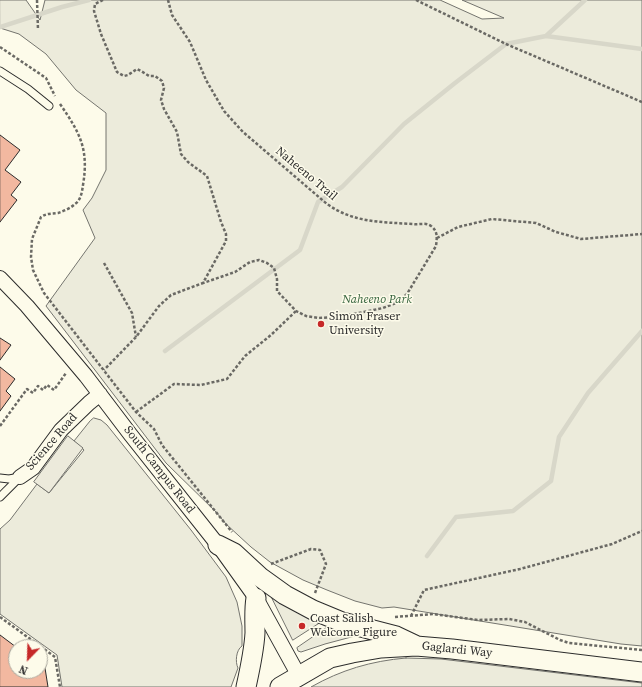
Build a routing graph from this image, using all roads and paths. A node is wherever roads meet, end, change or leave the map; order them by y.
1 (37, 0) edge
2 (103, 0) edge
3 (168, 0) edge
4 (416, 0) edge
5 (38, 30) dead end
6 (0, 47) edge
7 (0, 71) edge
8 (642, 102) edge
9 (49, 106) dead end
10 (642, 234) edge
11 (437, 238) junction
12 (104, 263) dead end
13 (0, 278) edge
14 (203, 283) junction
15 (296, 311) junction
16 (136, 337) junction
17 (104, 370) junction
18 (67, 371) dead end
19 (100, 394) junction
20 (136, 412) junction
21 (0, 426) edge
22 (20, 477) junction
23 (0, 478) edge
24 (0, 497) edge
25 (642, 531) edge
26 (236, 537) dead end
27 (218, 545) junction
28 (265, 560) dead end
29 (271, 564) junction
30 (276, 568) dead end
31 (321, 596) dead end
32 (256, 598) junction
33 (388, 616) dead end
34 (411, 616) junction
35 (0, 617) edge
36 (416, 646) junction
37 (642, 650) edge
38 (642, 672) edge
39 (298, 676) junction
40 (60, 687) edge
41 (246, 687) edge
42 (280, 687) edge

1 - 5 path
2 - 14 path
3 - 11 path, Naheeno Trail
4 - 8 path
6 - 17 path
7 - 9 lane
10 - 11 path
11 - 15 path
12 - 16 path
13 - 19 street, South Campus Road
14 - 15 path
14 - 16 path
15 - 20 path
16 - 17 path
17 - 20 path
18 - 21 path
19 - 22 street, Science Road
19 - 27 street, South Campus Road
20 - 26 path
22 - 23 lane, Science Road
22 - 24 lane
25 - 34 path
27 - 32 street, South Campus Road
27 - 36 street
28 - 29 path
29 - 30 path
29 - 31 path
32 - 39 street, South Campus Road
32 - 41 street
33 - 34 path
34 - 37 path
35 - 40 path
36 - 38 street, Gaglardi Way
36 - 39 street, Gaglardi Way
39 - 42 street, Gaglardi Way

